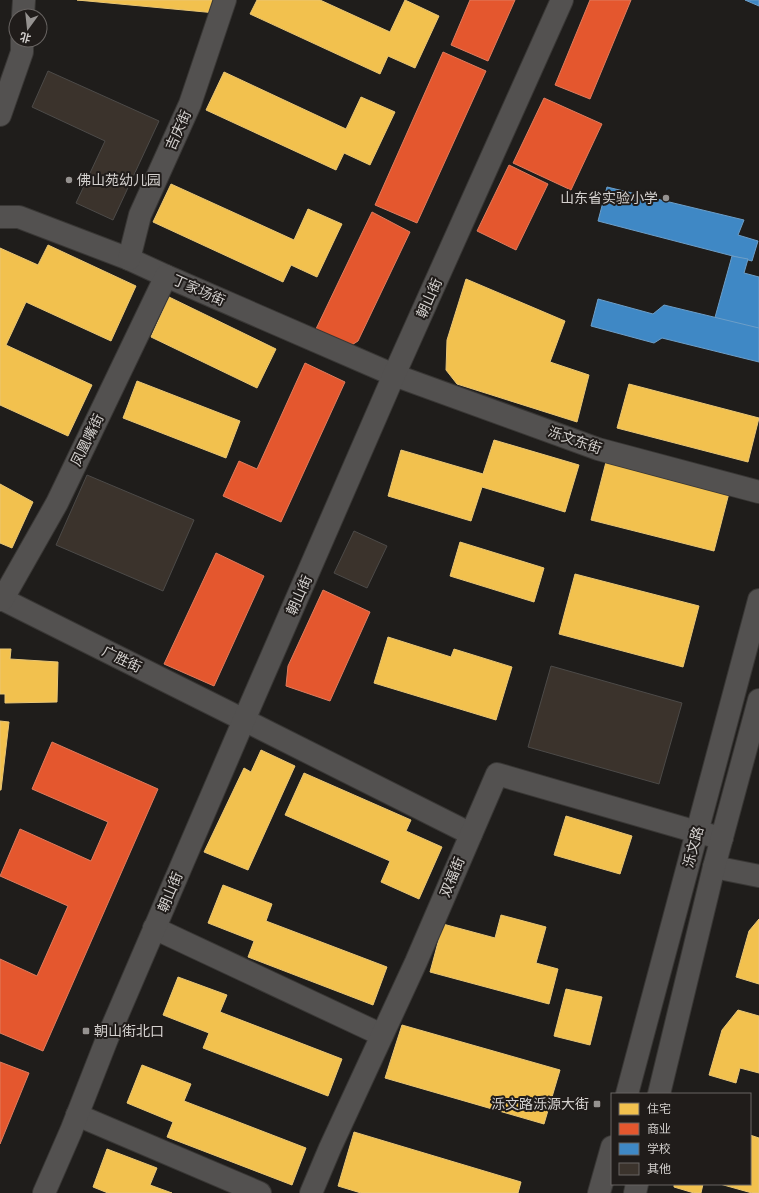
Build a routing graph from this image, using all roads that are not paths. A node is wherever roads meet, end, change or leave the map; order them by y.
1 (225, 0) edge
2 (562, 0) edge
3 (22, 48) edge
4 (0, 115) edge
5 (0, 218) edge
6 (129, 259) junction
7 (166, 276) junction
8 (394, 376) junction
9 (759, 492) edge
10 (1, 599) edge
11 (759, 600) edge
12 (759, 700) edge
13 (244, 720) junction
14 (697, 832) junction
15 (471, 834) junction
16 (722, 838) junction
17 (714, 867) junction
18 (759, 876) edge
19 (154, 928) junction
20 (382, 1035) junction
21 (627, 1093) edge
22 (660, 1093) edge
23 (77, 1115) junction
24 (611, 1150) edge
25 (44, 1193) edge
26 (260, 1193) edge
27 (311, 1193) edge
28 (599, 1193) edge

1 - 6 street, 吉庆街
2 - 8 street, 朝山街
3 - 4 street
5 - 6 street, 丁家场街
6 - 7 street, 丁家场街
7 - 8 street, 丁家场街
7 - 10 street, 凤凰嘴街
8 - 9 street, 泺文东街
8 - 13 street, 朝山街
10 - 13 street, 广胜街
11 - 14 street, 泺文路
12 - 16 street, 泺文路
13 - 15 street, 广胜街
13 - 19 street, 朝山街
14 - 15 street, 双福街
14 - 16 street, 双福街
14 - 21 street, 泺文路
15 - 20 street, 双福街
16 - 17 street, 泺文路
17 - 18 street
17 - 22 street, 泺文路
19 - 20 street
19 - 23 street, 朝山街
20 - 27 street, 双福街
23 - 25 street, 朝山街
23 - 26 street
24 - 28 street

